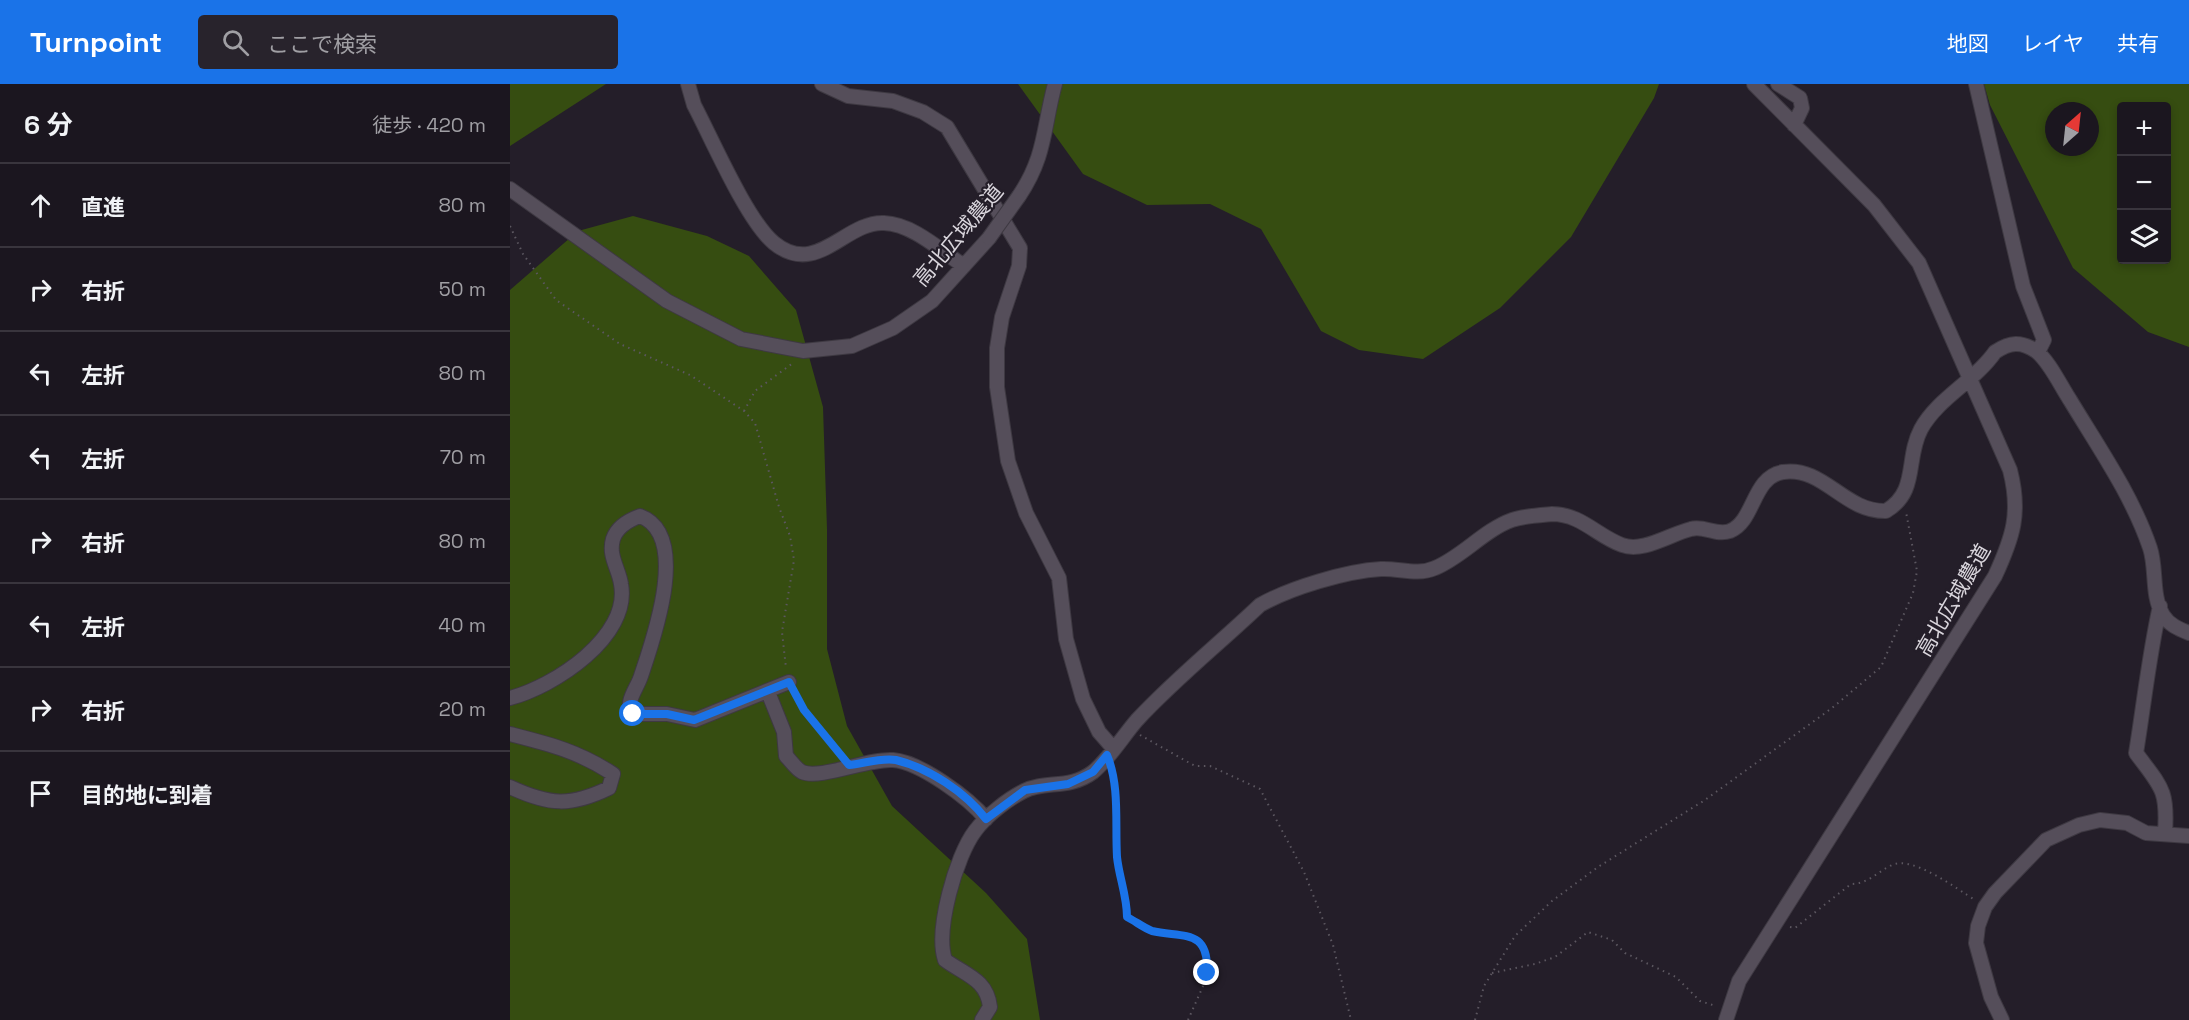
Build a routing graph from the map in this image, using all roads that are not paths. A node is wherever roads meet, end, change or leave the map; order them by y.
1 (688, 84) edge
2 (822, 84) edge
3 (1054, 84) edge
4 (1754, 84) edge
5 (1778, 84) edge
6 (1976, 84) edge
7 (1794, 125) junction
8 (510, 189) edge
9 (964, 266) junction
10 (2038, 352) junction
11 (1971, 380) junction
12 (2160, 606) junction
13 (2189, 633) edge
14 (789, 682) road end
15 (768, 692) junction
16 (510, 698) edge
17 (510, 734) edge
18 (1110, 752) junction
19 (510, 787) edge
20 (986, 819) junction
21 (2165, 833) junction
22 (2189, 836) edge
23 (1727, 1015) edge
24 (982, 1020) edge
25 (2002, 1020) edge

1 - 9 street
2 - 18 street
3 - 9 street, 高北広域農道, bridge
4 - 7 street, 高北広域農道
5 - 7 street
6 - 10 street
7 - 11 street, 高北広域農道
8 - 9 street, 高北広域農道
10 - 11 street
10 - 12 street
11 - 18 street
11 - 23 street, 高北広域農道
12 - 13 street
12 - 21 street
14 - 15 street
15 - 16 street
15 - 20 street
17 - 19 street
18 - 20 street
20 - 24 street
21 - 22 street
21 - 25 street

